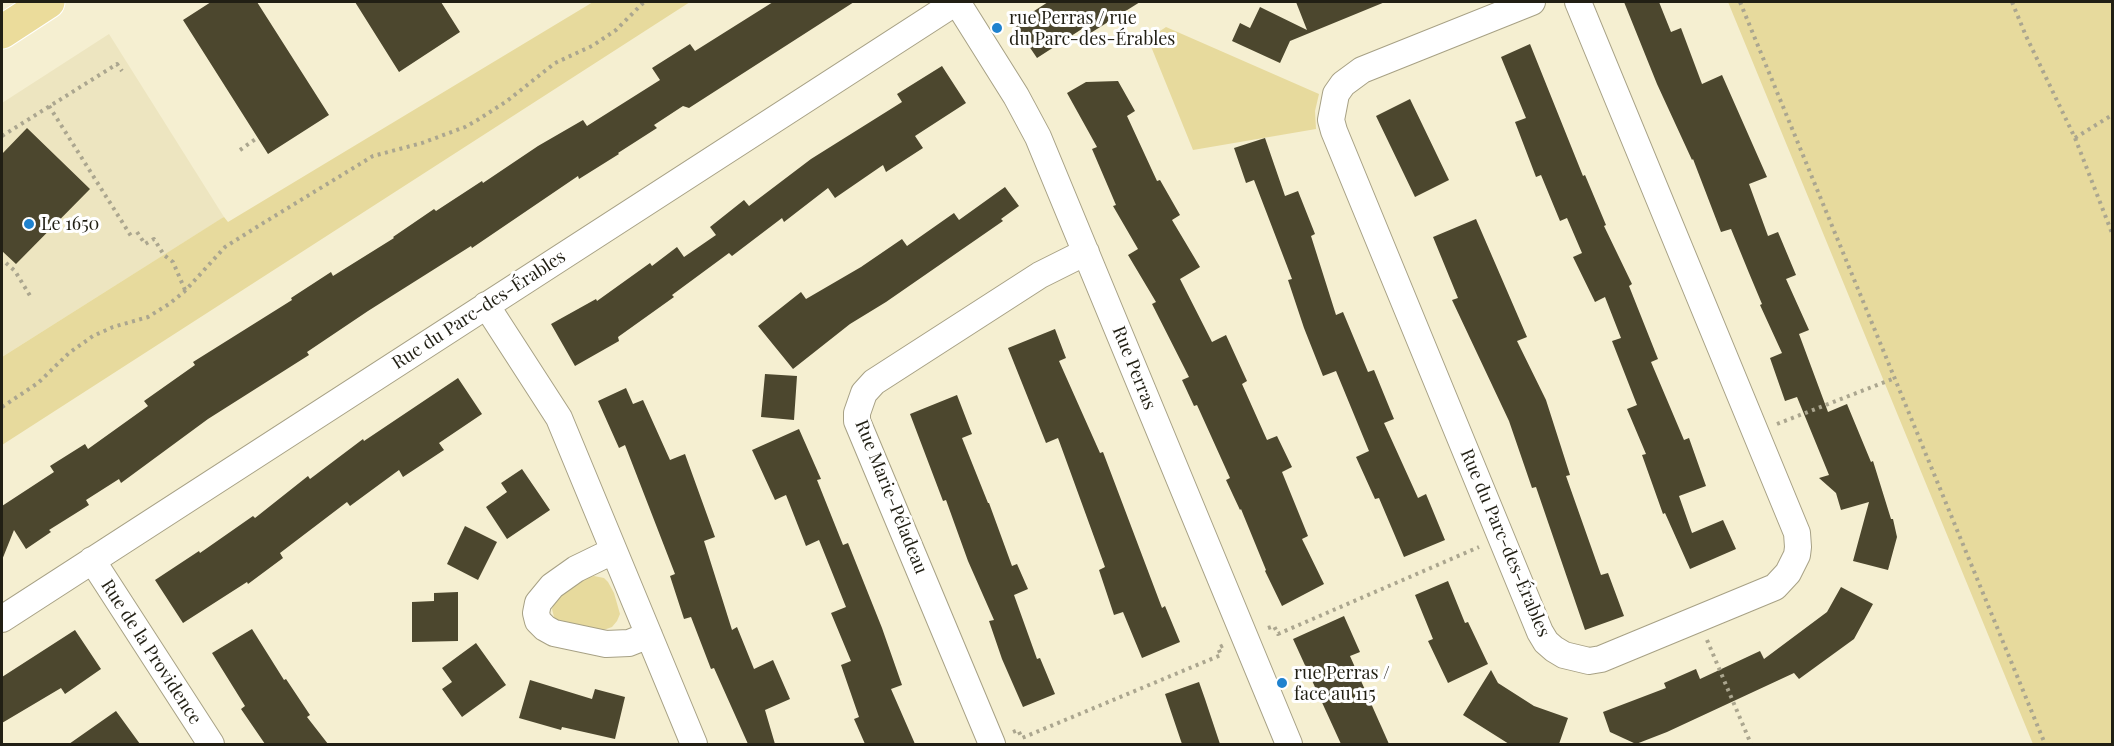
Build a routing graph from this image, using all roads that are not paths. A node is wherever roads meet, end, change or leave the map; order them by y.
1 (48, 2) edge
2 (957, 2) edge
3 (1532, 2) edge
4 (1578, 2) edge
5 (2, 32) edge
6 (1086, 252) junction
7 (486, 305) junction
8 (613, 551) junction
9 (92, 560) junction
10 (2, 619) edge
11 (648, 635) junction
12 (998, 740) edge
13 (211, 744) edge
14 (694, 744) edge
15 (1289, 744) edge

1 - 5 main road
2 - 6 street, Rue Perras
2 - 7 street, Rue du Parc-des-Érables
3 - 4 street, Rue du Parc-des-Érables
6 - 12 street, Rue Marie-Péladeau
6 - 15 street, Rue Perras
7 - 8 street
7 - 9 street, Rue du Parc-des-Érables
8 - 11 street
8 - 11 street
9 - 10 street, Rue du Parc-des-Érables
9 - 13 street, Rue de la Providence
11 - 14 street

